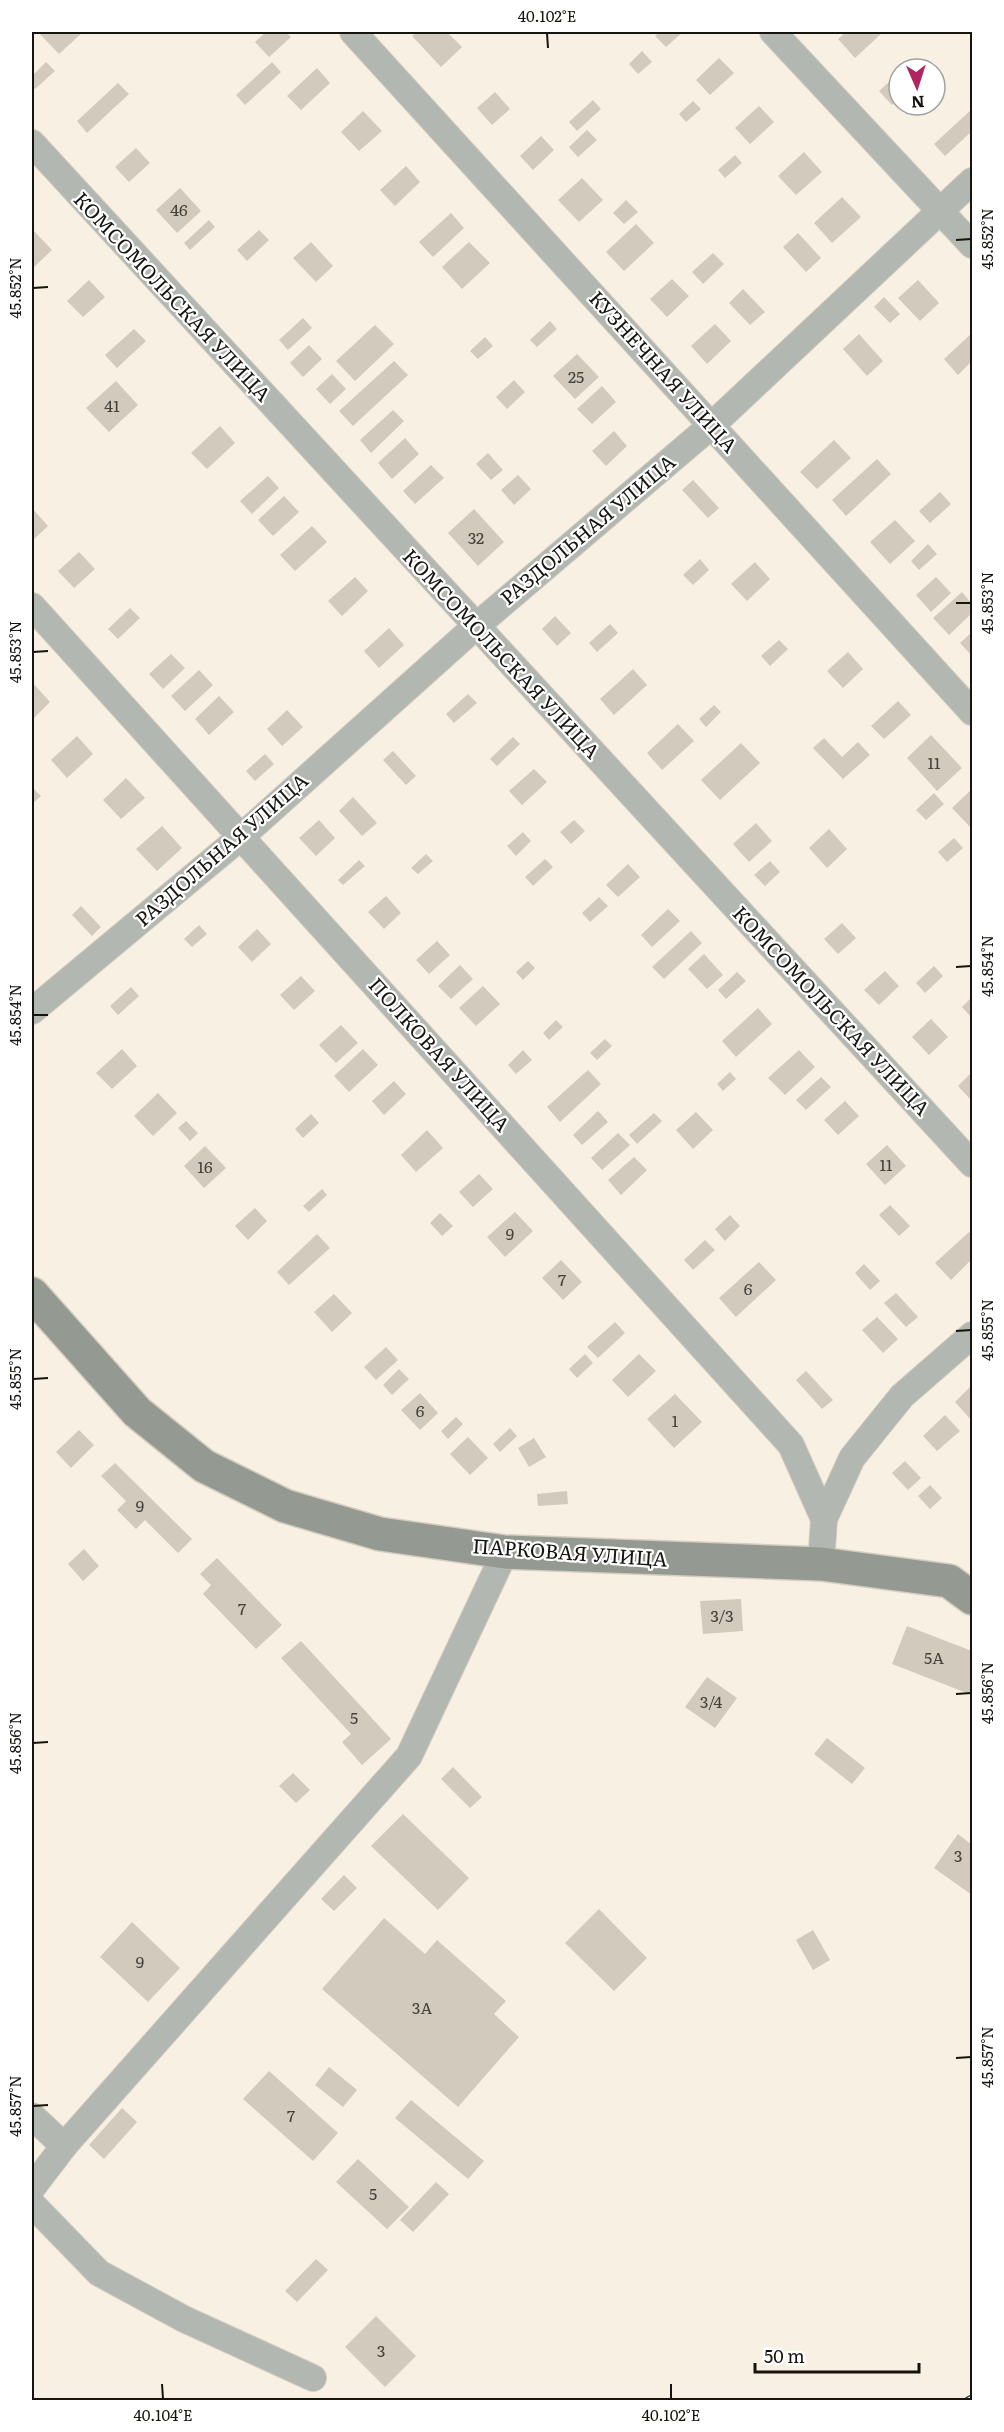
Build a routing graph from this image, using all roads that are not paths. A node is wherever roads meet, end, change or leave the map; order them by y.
1 (353, 32) edge
2 (772, 32) edge
3 (32, 143) edge
4 (972, 181) edge
5 (941, 210) junction
6 (972, 245) edge
7 (712, 425) junction
8 (32, 606) edge
9 (475, 627) junction
10 (972, 712) edge
11 (242, 836) junction
12 (32, 1011) edge
13 (972, 1164) edge
14 (32, 1294) edge
15 (972, 1335) edge
16 (824, 1519) junction
17 (505, 1552) junction
18 (821, 1564) junction
19 (972, 1598) edge
20 (32, 2116) edge
21 (64, 2146) junction
22 (32, 2188) edge
23 (32, 2204) edge
24 (313, 2378) dead end

1 - 7 street, КУЗНЕЧНАЯ УЛИЦА
2 - 5 street
3 - 9 street, КОМСОМОЛЬСКАЯ УЛИЦА
4 - 5 street, РАЗДОЛЬНАЯ УЛИЦА
5 - 6 street
5 - 7 street, РАЗДОЛЬНАЯ УЛИЦА
7 - 9 street, РАЗДОЛЬНАЯ УЛИЦА
7 - 10 street, КУЗНЕЧНАЯ УЛИЦА
8 - 11 street, ПОЛКОВАЯ УЛИЦА
9 - 11 street, РАЗДОЛЬНАЯ УЛИЦА
9 - 13 street, КОМСОМОЛЬСКАЯ УЛИЦА
11 - 12 street, РАЗДОЛЬНАЯ УЛИЦА
11 - 16 street, ПОЛКОВАЯ УЛИЦА
14 - 17 main road, ПАРКОВАЯ УЛИЦА
15 - 16 street
16 - 18 street
17 - 18 main road, ПАРКОВАЯ УЛИЦА
17 - 21 street
18 - 19 main road, ПАРКОВАЯ УЛИЦА
20 - 21 street
21 - 22 street
23 - 24 street

